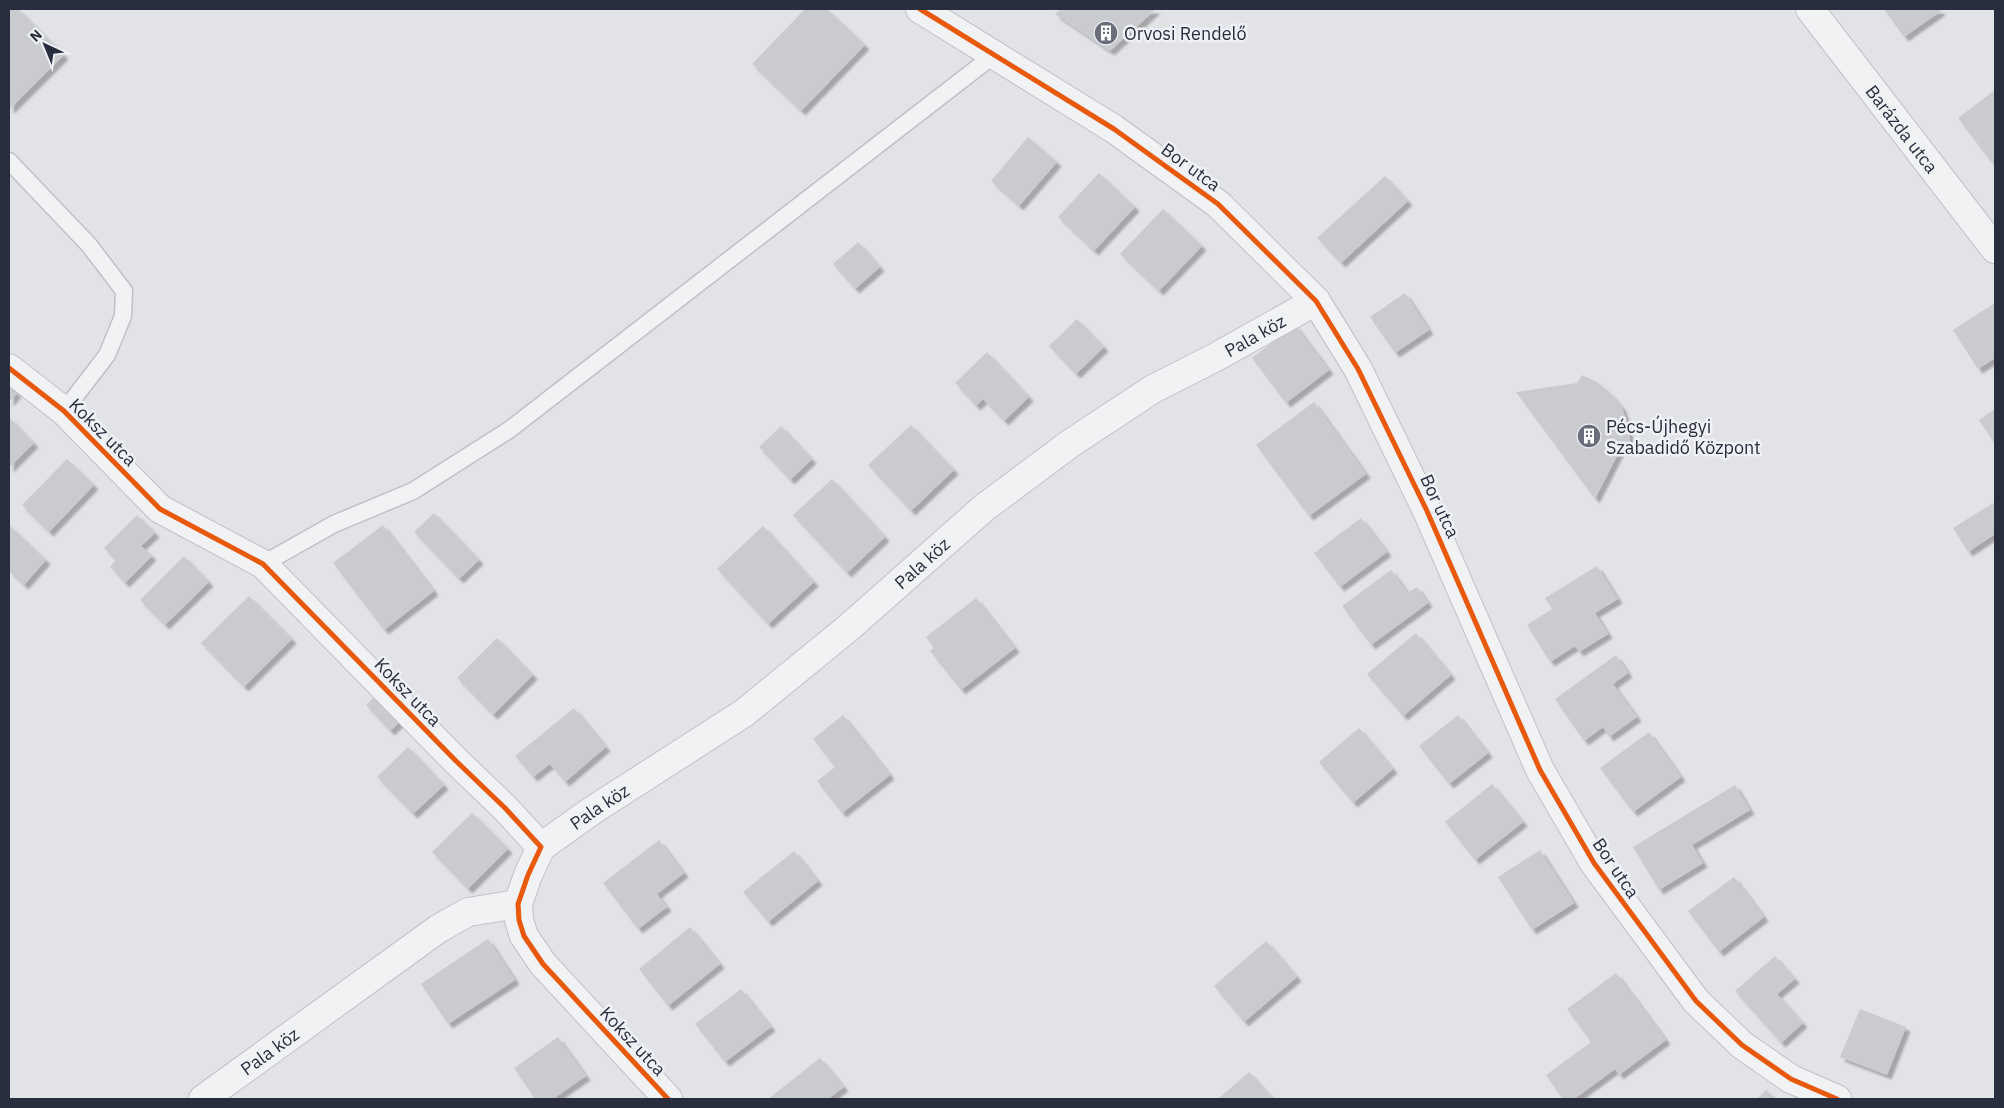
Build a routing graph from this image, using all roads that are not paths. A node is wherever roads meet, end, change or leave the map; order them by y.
1 (920, 9) edge
2 (1810, 9) edge
3 (994, 55) junction
4 (9, 161) edge
5 (1995, 249) edge
6 (1316, 301) junction
7 (9, 368) edge
8 (64, 411) junction
9 (263, 564) junction
10 (542, 847) junction
11 (518, 904) junction
12 (203, 1099) edge
13 (668, 1099) edge
14 (1837, 1099) edge

1 - 3 street, Bor utca
2 - 5 street, Barázda utca
3 - 6 street, Bor utca
3 - 9 lane
4 - 8 lane
6 - 10 street, Pala köz
6 - 14 street, Bor utca
7 - 8 street, Koksz utca
8 - 9 street, Koksz utca
9 - 10 street, Koksz utca
10 - 11 street, Koksz utca
11 - 12 street, Pala köz
11 - 13 street, Koksz utca

